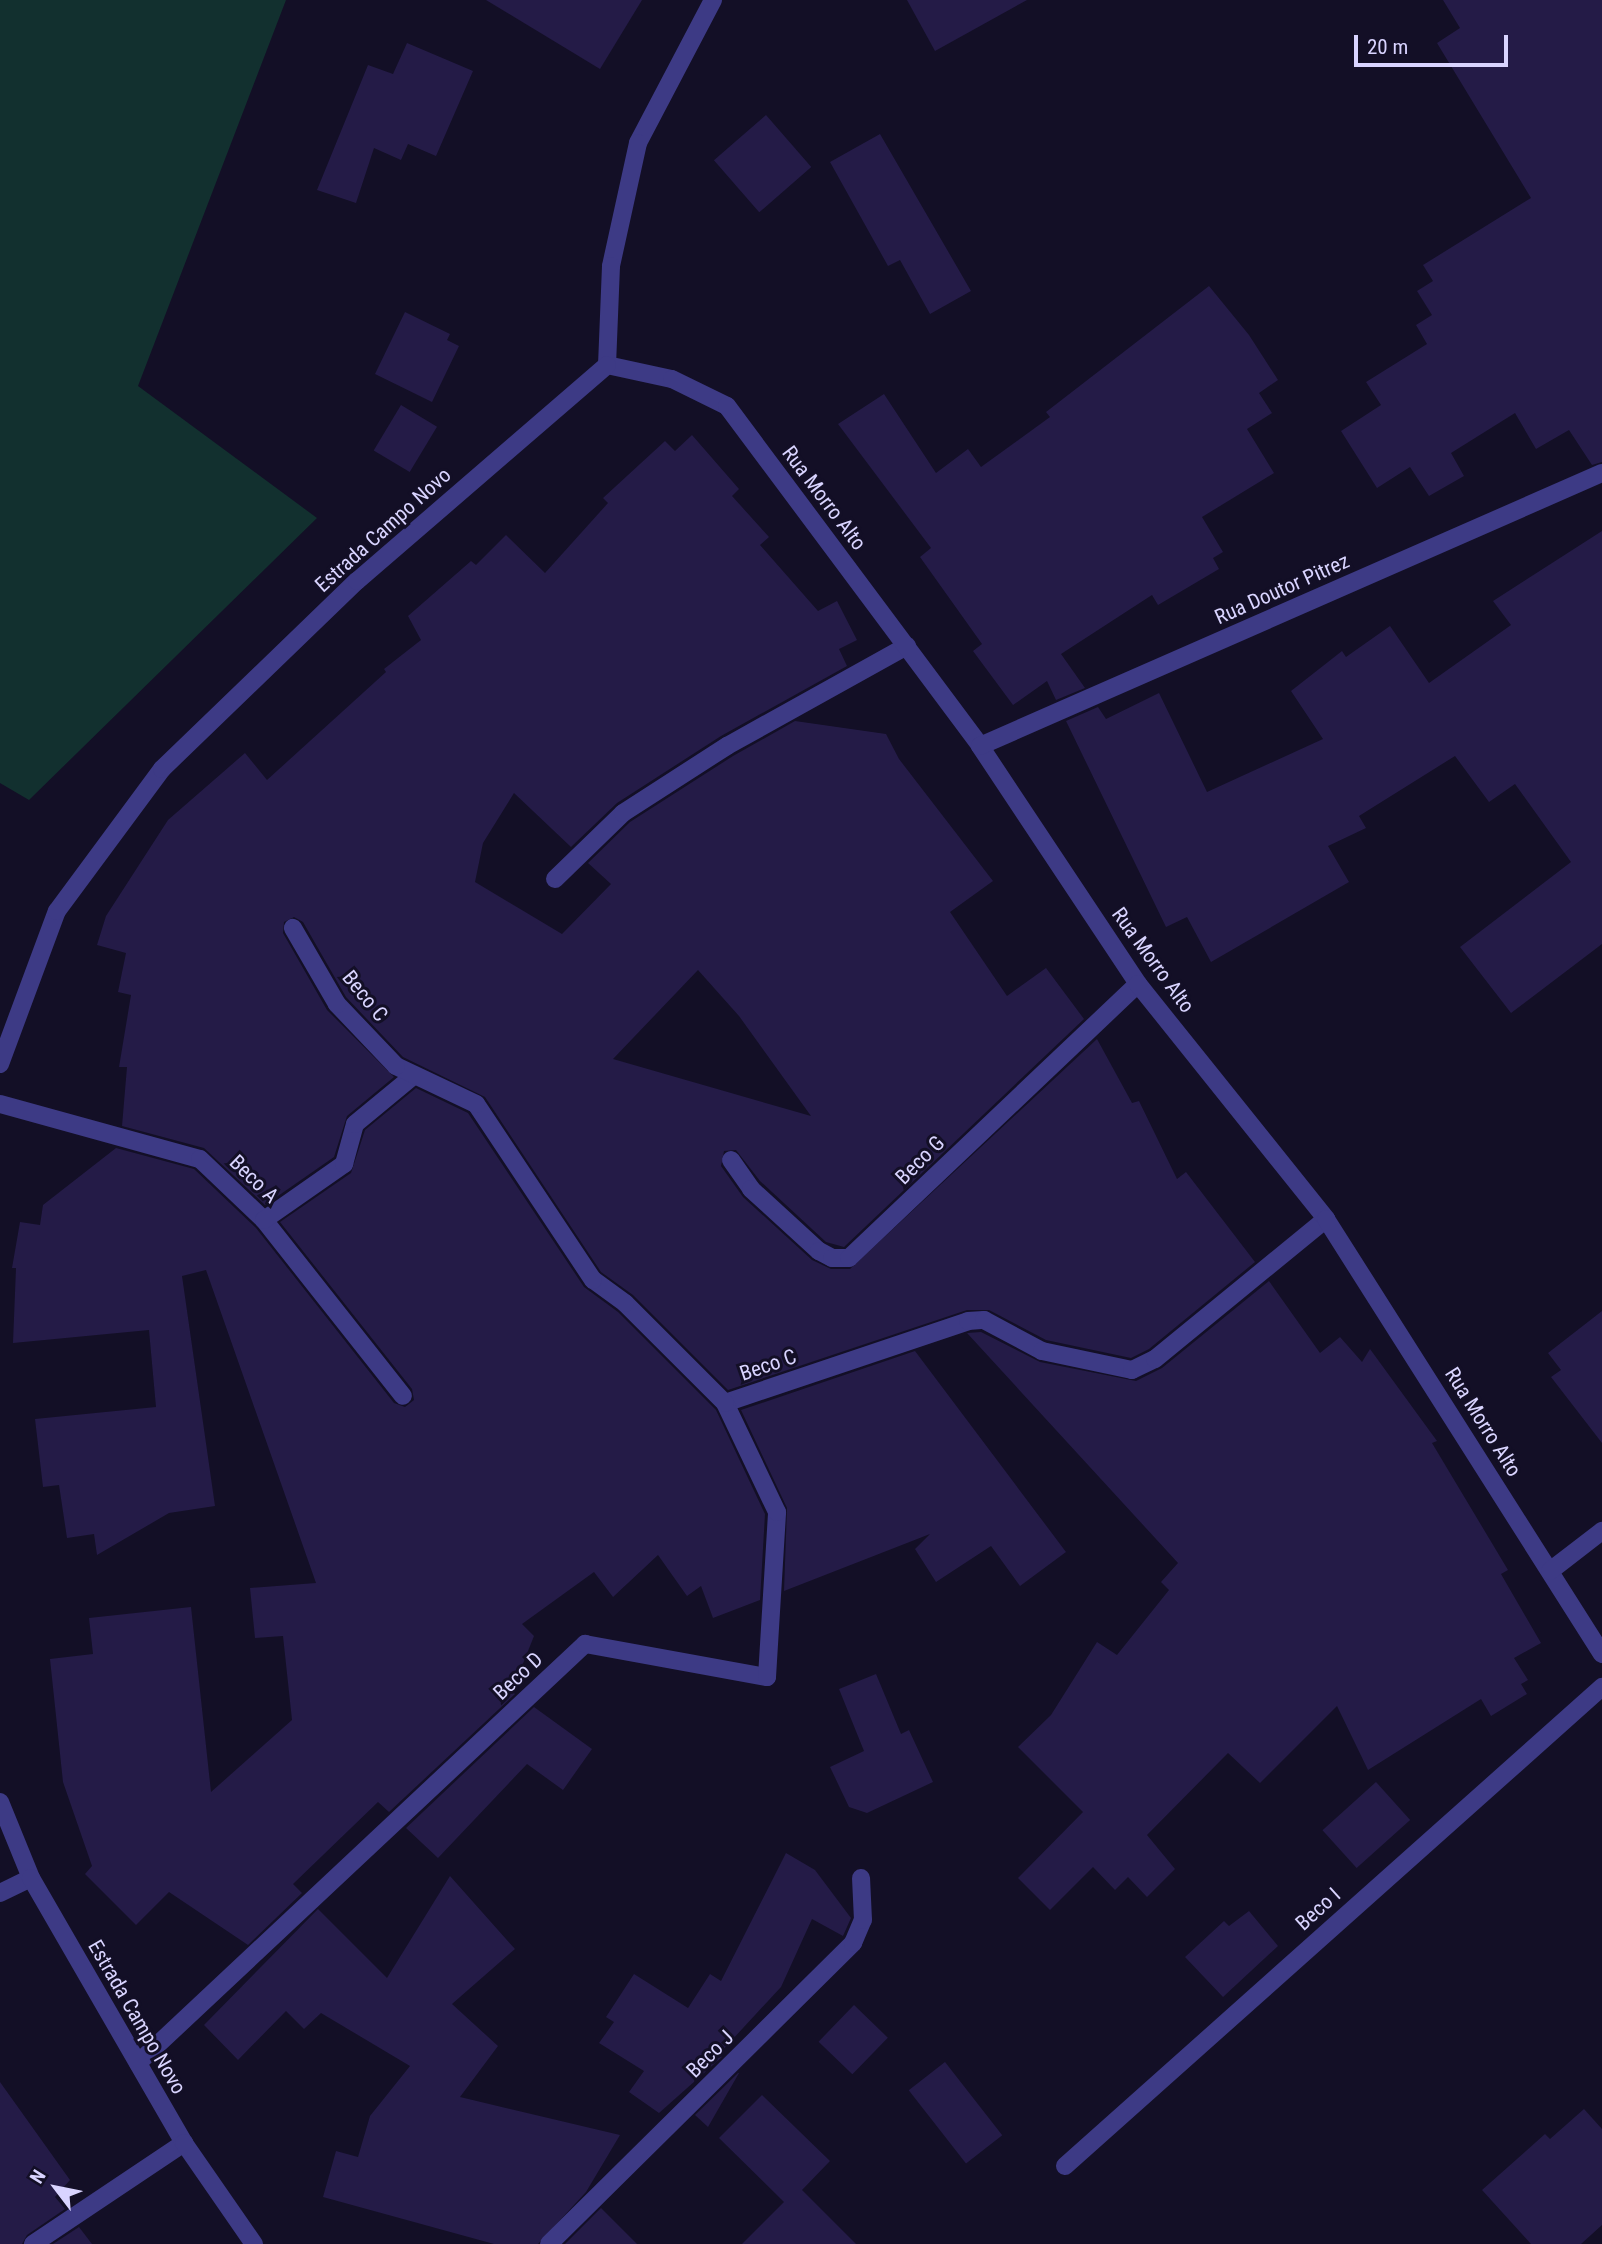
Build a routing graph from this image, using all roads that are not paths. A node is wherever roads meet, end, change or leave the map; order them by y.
1 (713, 0) edge
2 (607, 365) junction
3 (1602, 474) edge
4 (907, 646) junction
5 (980, 746) junction
6 (555, 879) dead end
7 (293, 928) dead end
8 (1138, 984) junction
9 (0, 1064) edge
10 (412, 1077) junction
11 (0, 1104) edge
12 (731, 1160) dead end
13 (1326, 1219) junction
14 (264, 1220) junction
15 (403, 1395) dead end
16 (724, 1404) junction
17 (1602, 1531) edge
18 (1550, 1571) junction
19 (1602, 1654) edge
20 (1602, 1687) edge
21 (0, 1802) edge
22 (31, 1878) junction
23 (861, 1878) dead end
24 (0, 1893) edge
25 (138, 2063) junction
26 (184, 2143) junction
27 (1065, 2166) dead end
28 (33, 2244) edge
29 (254, 2244) edge
30 (549, 2244) edge

1 - 2 street
2 - 4 street, Rua Morro Alto
2 - 9 street, Estrada Campo Novo
3 - 5 street, Rua Doutor Pitrez
4 - 5 street, Rua Morro Alto
4 - 6 street
5 - 8 street, Rua Morro Alto
7 - 10 street, Beco C
8 - 12 street, Beco G
8 - 13 street, Rua Morro Alto
10 - 14 street
10 - 16 street, Beco C
11 - 14 street, Beco A
13 - 16 street, Beco C
13 - 18 street, Rua Morro Alto
14 - 15 street, Beco A
16 - 25 street, Beco D
17 - 18 street
18 - 19 street, Rua Morro Alto
20 - 27 street, Beco I
21 - 22 street, Estrada Campo Novo
22 - 24 street
22 - 25 street, Estrada Campo Novo
23 - 30 street, Beco J
25 - 26 street, Estrada Campo Novo
26 - 28 street
26 - 29 street, Estrada Campo Novo

